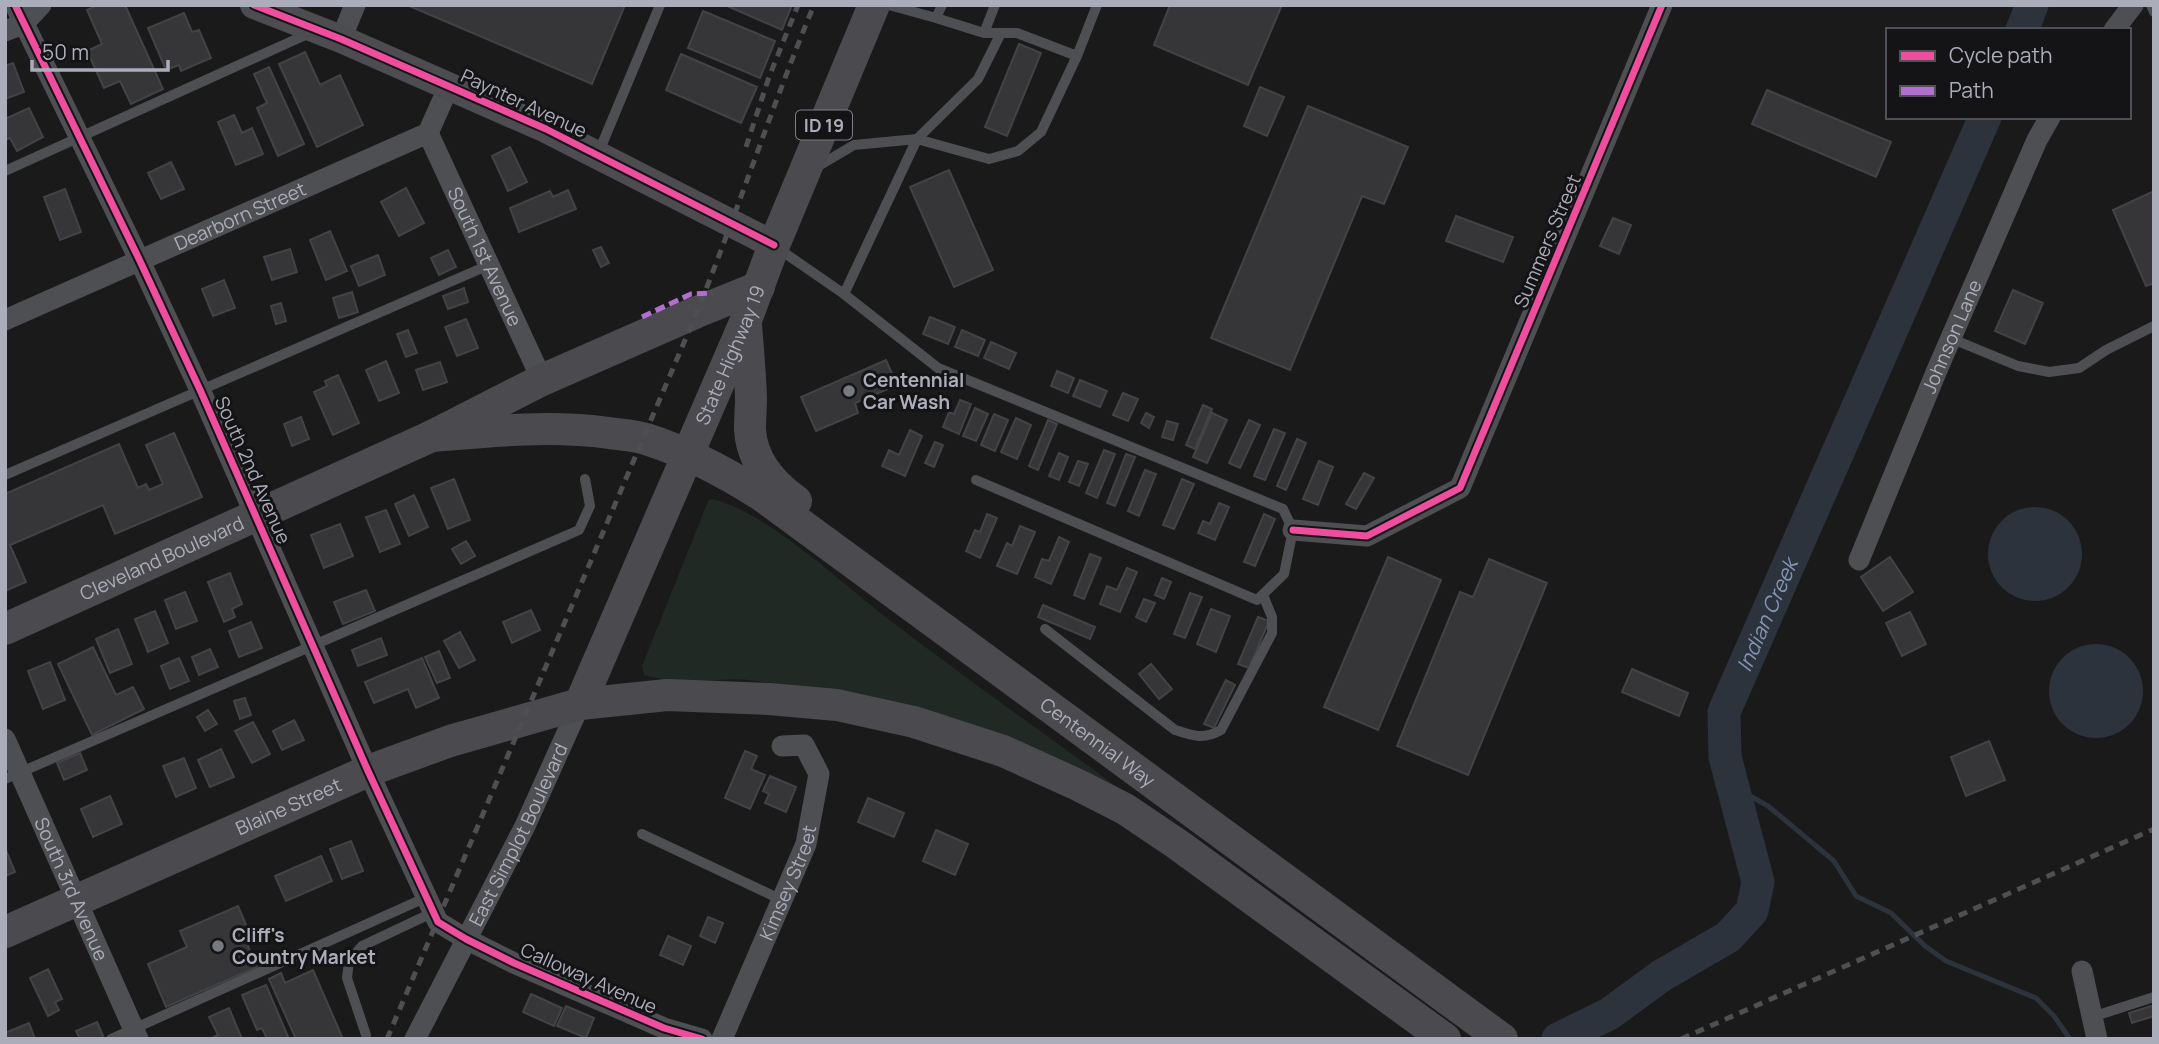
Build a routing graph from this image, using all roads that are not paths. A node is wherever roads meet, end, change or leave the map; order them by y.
1 (41, 5) edge
2 (254, 5) edge
3 (355, 5) edge
4 (660, 5) edge
5 (874, 5) edge
6 (888, 5) edge
7 (942, 5) edge
8 (995, 5) edge
9 (1097, 5) edge
10 (1662, 5) edge
11 (2133, 5) edge
12 (2151, 5) edge
13 (2154, 12) edge
14 (936, 18) junction
15 (14, 20) edge
16 (2116, 28) edge
17 (984, 33) junction
18 (1001, 33) junction
19 (329, 35) junction
20 (1077, 56) junction
21 (449, 86) junction
22 (2049, 119) edge
23 (428, 133) junction
24 (80, 139) junction
25 (917, 139) junction
26 (597, 155) junction
27 (5, 171) edge
28 (803, 175) junction
29 (774, 245) junction
30 (139, 259) junction
31 (489, 265) junction
32 (759, 287) junction
33 (844, 294) junction
34 (5, 320) edge
35 (746, 320) junction
36 (2154, 326) edge
37 (1950, 338) junction
38 (542, 380) junction
39 (201, 391) junction
40 (432, 436) junction
41 (689, 455) junction
42 (5, 475) edge
43 (585, 479) dead end
44 (976, 480) dead end
45 (256, 517) junction
46 (1293, 530) junction
47 (1859, 560) dead end
48 (1263, 595) junction
49 (5, 629) edge
50 (1045, 629) dead end
51 (312, 644) junction
52 (580, 704) junction
53 (1068, 722) junction
54 (5, 739) edge
55 (782, 746) dead end
56 (368, 771) junction
57 (13, 775) edge
58 (642, 834) dead end
59 (78, 900) junction
60 (782, 900) junction
61 (430, 904) junction
62 (5, 932) edge
63 (467, 939) junction
64 (2082, 971) dead end
65 (2154, 997) edge
66 (2092, 1017) junction
67 (1437, 1032) edge
68 (136, 1034) edge
69 (366, 1035) dead end
70 (111, 1039) edge
71 (415, 1039) edge
72 (702, 1039) edge
73 (722, 1039) edge
74 (1502, 1039) edge
75 (2097, 1039) edge

1 - 15 street
2 - 19 street, Paynter Avenue
3 - 19 street
4 - 26 lane
5 - 28 main road, State Highway 19 / ID 19
6 - 14 lane
7 - 14 lane
8 - 17 lane
9 - 20 lane
10 - 46 street, Summers Street
11 - 16 street
12 - 13 lane
14 - 17 lane
15 - 24 street, South 2nd Avenue
17 - 18 lane
18 - 20 lane
18 - 25 lane
19 - 21 street, Paynter Avenue
19 - 24 lane
20 - 25 lane
21 - 23 street
21 - 26 street, Paynter Avenue
22 - 37 street, Johnson Lane
23 - 30 street, Dearborn Street
23 - 31 street, South 1st Avenue
24 - 27 lane
24 - 30 street, South 2nd Avenue
25 - 28 lane
25 - 33 lane
26 - 29 street, Paynter Avenue
28 - 29 main road, State Highway 19 / ID 19
29 - 32 main road, State Highway 19 / ID 19
29 - 33 lane
30 - 34 street, Dearborn Street
30 - 39 street, South 2nd Avenue
31 - 38 street, South 1st Avenue
31 - 39 lane
32 - 35 main road, State Highway 19 / ID 19
32 - 38 main road, Cleveland Boulevard
33 - 46 lane
35 - 41 main road, State Highway 19 / ID 19
35 - 53 main road
36 - 37 lane
37 - 47 street, Johnson Lane
38 - 40 main road, Cleveland Boulevard
39 - 42 lane
39 - 45 street, South 2nd Avenue
40 - 41 main road, Centennial Way
40 - 45 main road, Cleveland Boulevard
41 - 52 main road, State Highway 19 / ID 19
41 - 53 main road, Centennial Way
43 - 51 lane
44 - 48 lane
45 - 49 main road, Cleveland Boulevard
45 - 51 street, South 2nd Avenue
46 - 48 lane
48 - 50 lane
51 - 56 street, South 2nd Avenue
51 - 57 lane
52 - 56 main road, Blaine Street
52 - 63 street, East Simplot Boulevard
52 - 67 main road, Centennial Way
53 - 74 main road, Centennial Way
54 - 57 street, South 3rd Avenue
55 - 60 street, Kimsey Street
56 - 59 main road, Blaine Street
56 - 61 street, South 2nd Avenue
57 - 59 street, South 3rd Avenue
58 - 60 lane
59 - 62 main road, Blaine Street
59 - 68 street, South 3rd Avenue
60 - 73 street, Kimsey Street
61 - 63 street, South 2nd Avenue
61 - 68 lane
61 - 69 lane
63 - 71 street, East Simplot Boulevard
63 - 72 street, Calloway Avenue
64 - 66 street
65 - 66 lane
66 - 75 street
68 - 70 lane

